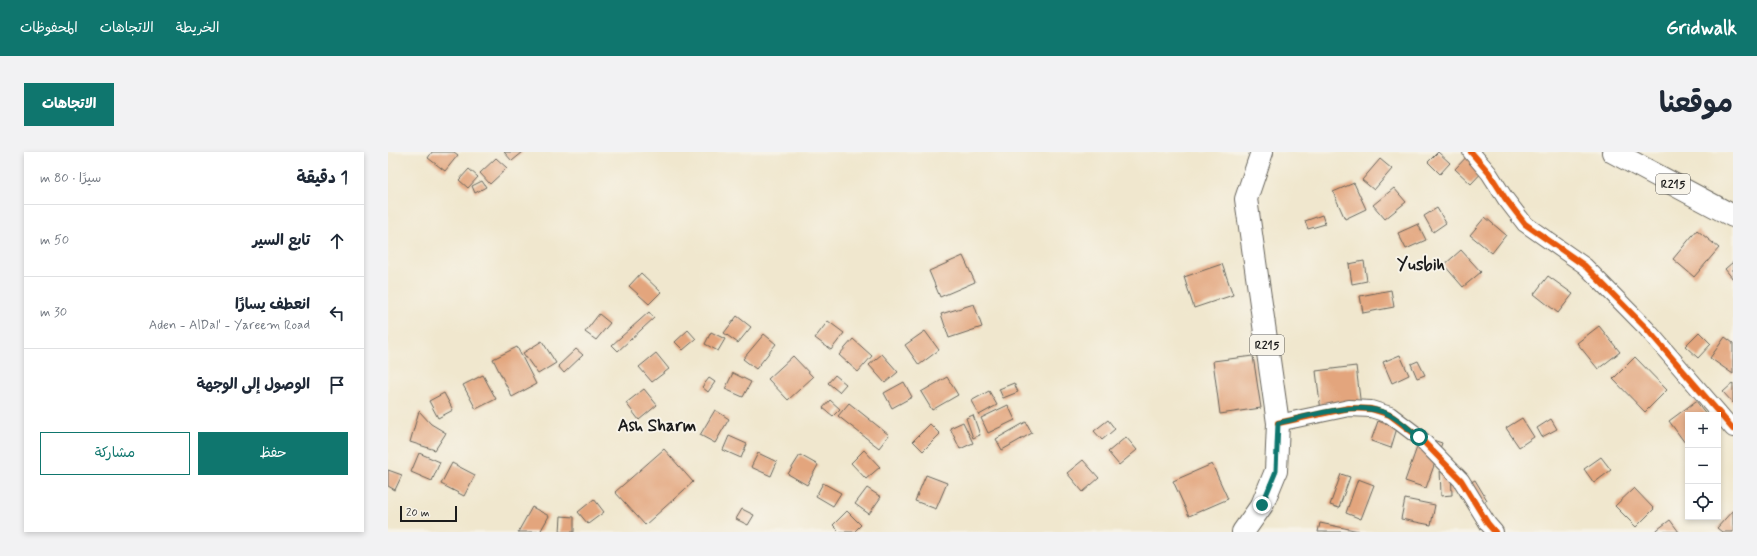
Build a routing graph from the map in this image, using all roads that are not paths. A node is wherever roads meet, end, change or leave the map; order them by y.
1 (1262, 152) edge
2 (1470, 152) edge
3 (1613, 152) edge
4 (1733, 216) edge
5 (1278, 423) junction
6 (1733, 429) edge
7 (1242, 532) edge
8 (1495, 532) edge

1 - 5 main road, R215
2 - 6 street
3 - 4 main road, R215
5 - 7 main road, R215
5 - 8 street

